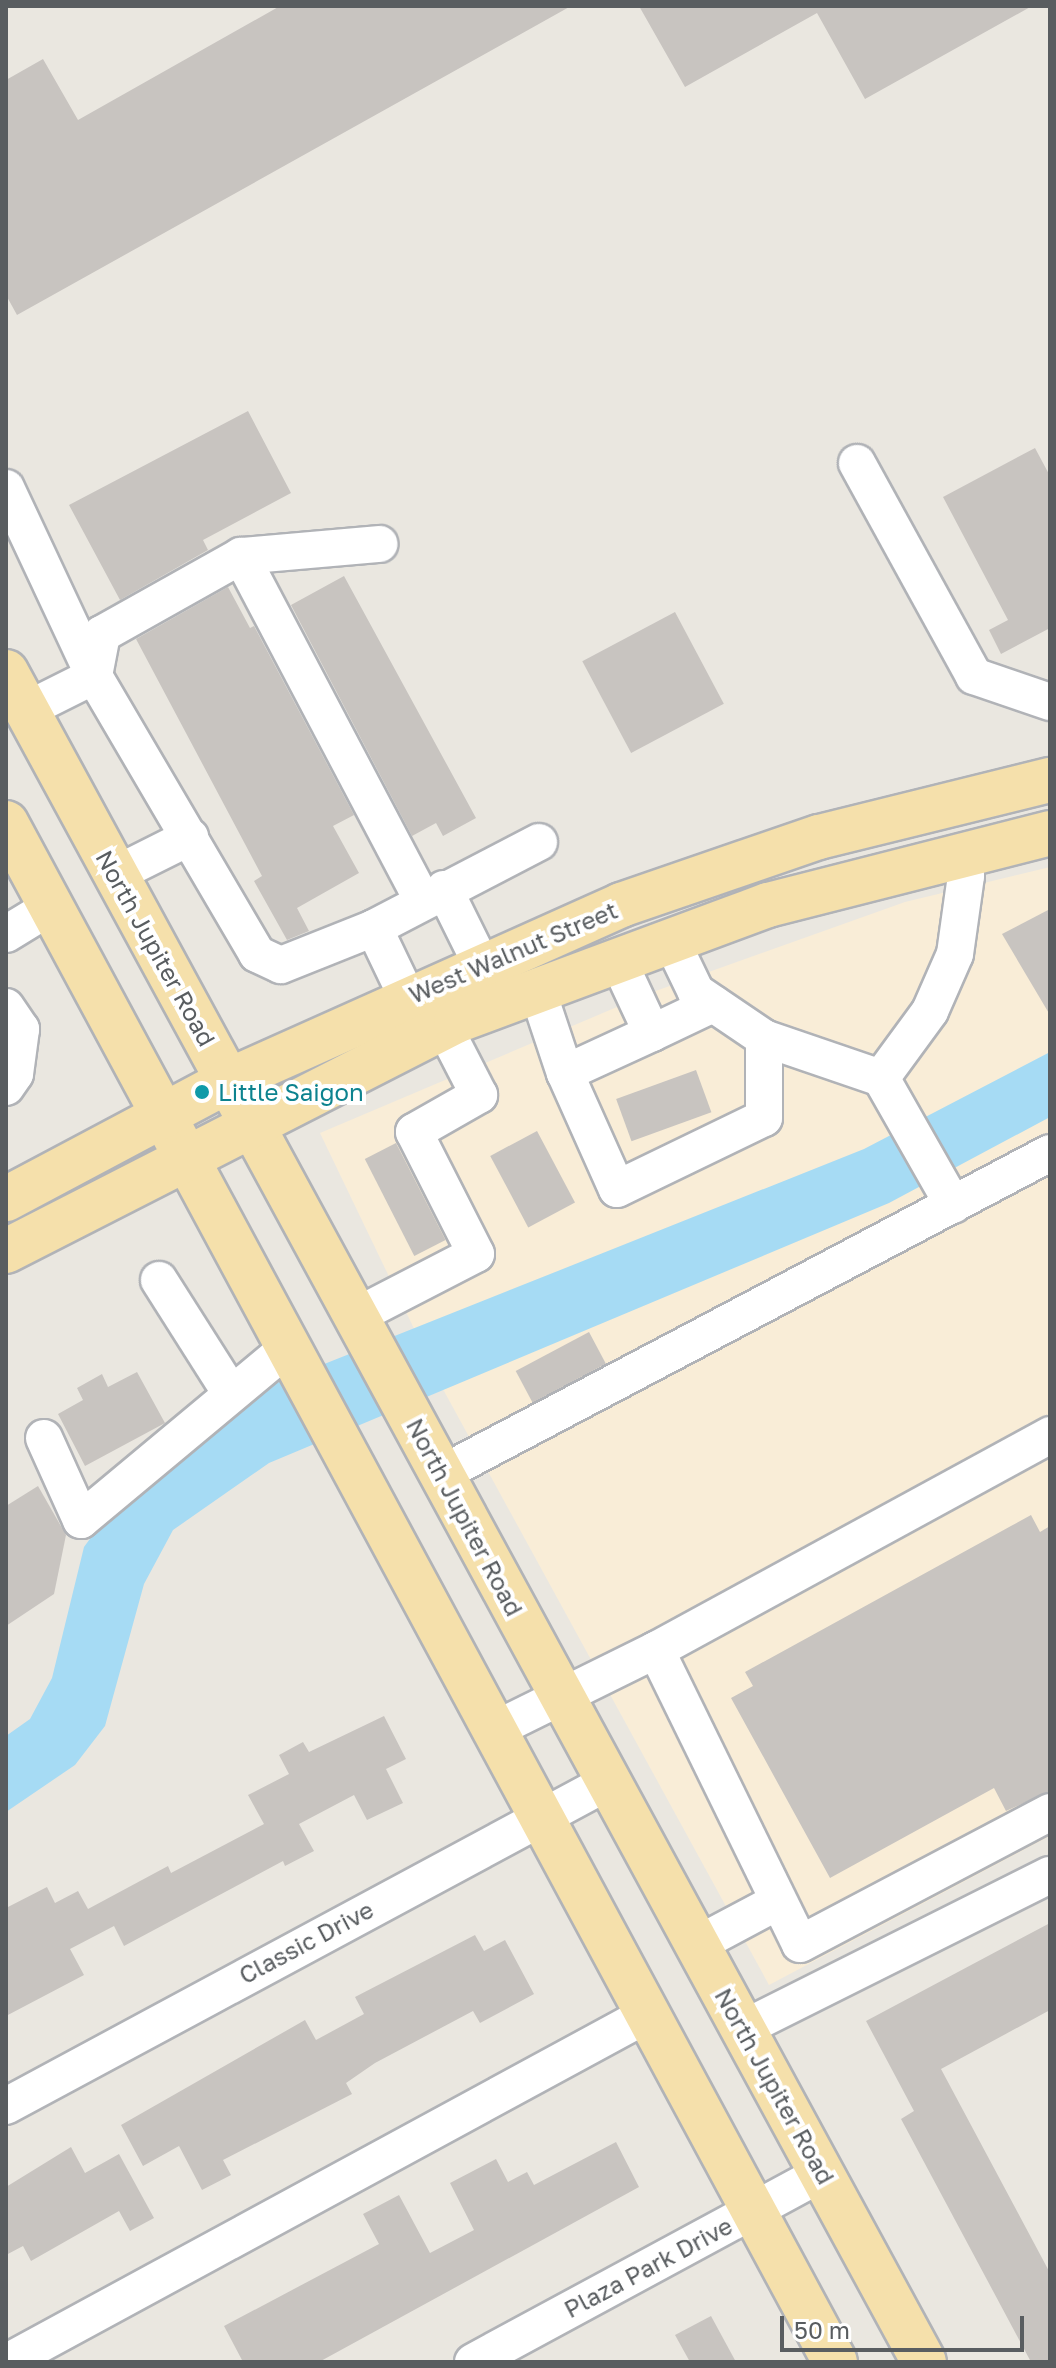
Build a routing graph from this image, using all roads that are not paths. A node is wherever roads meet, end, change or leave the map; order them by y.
1 (857, 463) dead end
2 (6, 488) edge
3 (379, 544) dead end
4 (241, 556) junction
5 (94, 676) junction
6 (16, 691) edge
7 (1050, 702) edge
8 (1050, 780) edge
9 (932, 808) junction
10 (6, 823) edge
11 (1050, 833) edge
12 (190, 837) junction
13 (539, 842) dead end
14 (963, 853) junction
15 (116, 874) junction
16 (433, 894) junction
17 (768, 905) junction
18 (52, 906) junction
19 (374, 928) junction
20 (6, 934) edge
21 (670, 938) junction
22 (617, 958) junction
23 (481, 964) junction
24 (537, 989) junction
25 (407, 997) junction
26 (713, 1004) junction
27 (6, 1007) edge
28 (444, 1027) junction
29 (652, 1033) junction
30 (764, 1038) junction
31 (565, 1073) junction
32 (881, 1078) junction
33 (228, 1081) junction
34 (6, 1087) edge
35 (165, 1114) junction
36 (252, 1124) junction
37 (1050, 1153) edge
38 (188, 1156) junction
39 (949, 1198) junction
40 (6, 1199) edge
41 (6, 1251) edge
42 (159, 1280) dead end
43 (360, 1324) junction
44 (292, 1352) junction
45 (230, 1392) junction
46 (1050, 1435) edge
47 (44, 1438) dead end
48 (438, 1468) junction
49 (656, 1650) junction
50 (562, 1696) junction
51 (492, 1731) junction
52 (608, 1782) junction
53 (1050, 1812) edge
54 (539, 1819) junction
55 (1050, 1875) edge
56 (775, 1903) junction
57 (698, 1944) junction
58 (646, 2015) junction
59 (744, 2028) junction
60 (6, 2106) edge
61 (822, 2173) junction
62 (752, 2211) junction
63 (7, 2362) edge
64 (473, 2362) edge
65 (835, 2362) edge
66 (924, 2362) edge

1 - 7 street
2 - 5 street
3 - 4 street
4 - 5 street
4 - 16 street
5 - 6 street
5 - 12 street
6 - 15 main road, North Jupiter Road
8 - 9 main road, West Walnut Street
8 - 14 main road
9 - 17 main road
9 - 23 main road, West Walnut Street
10 - 18 main road
11 - 14 main road, West Walnut Street
12 - 15 street
12 - 19 street
13 - 16 street
14 - 17 main road, West Walnut Street
14 - 32 street
15 - 33 main road, North Jupiter Road
16 - 19 street
16 - 23 street
17 - 21 main road, West Walnut Street
18 - 20 street
18 - 35 main road
19 - 25 street
21 - 22 main road, West Walnut Street
21 - 26 street
22 - 24 main road, West Walnut Street
22 - 29 street
23 - 25 main road, West Walnut Street
24 - 28 main road, West Walnut Street
24 - 31 street
25 - 33 main road, West Walnut Street
26 - 29 street
26 - 30 street
27 - 34 street
28 - 36 main road, West Walnut Street
28 - 43 street
29 - 31 street
30 - 31 street
30 - 32 street
32 - 39 street
33 - 35 main road, West Walnut Street
33 - 36 main road, North Jupiter Road
35 - 38 main road
35 - 40 main road, West Walnut Street
36 - 38 main road, West Walnut Street
36 - 43 main road, North Jupiter Road
37 - 39 street
38 - 41 main road, West Walnut Street
38 - 44 main road
39 - 48 street
42 - 45 street
43 - 48 main road, North Jupiter Road
44 - 45 street
44 - 51 main road
45 - 47 street
46 - 49 street
48 - 50 main road, North Jupiter Road
49 - 50 street
49 - 56 street
50 - 51 street
50 - 52 main road, North Jupiter Road
51 - 54 main road
52 - 54 street, Classic Drive
52 - 57 main road, North Jupiter Road
53 - 56 street
54 - 58 main road
54 - 60 street, Classic Drive
55 - 59 street
56 - 57 street
57 - 59 main road, North Jupiter Road
58 - 62 main road
58 - 63 street
59 - 61 main road, North Jupiter Road
61 - 62 street, Plaza Park Drive
61 - 66 main road, North Jupiter Road
62 - 64 street, Plaza Park Drive
62 - 65 main road

